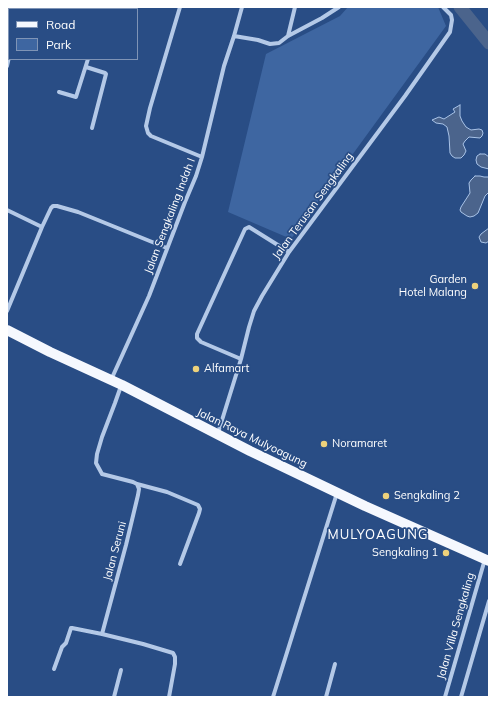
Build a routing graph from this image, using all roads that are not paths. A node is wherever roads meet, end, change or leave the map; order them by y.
1 (180, 7) edge
2 (242, 7) edge
3 (295, 7) edge
4 (339, 7) edge
5 (443, 7) edge
6 (234, 36) junction
7 (288, 36) junction
8 (88, 60) edge
9 (86, 67) junction
10 (59, 92) dead end
11 (92, 128) dead end
12 (202, 157) junction
13 (7, 210) edge
14 (42, 227) junction
15 (167, 248) junction
16 (289, 252) junction
17 (7, 311) edge
18 (7, 330) edge
19 (241, 359) junction
20 (111, 380) junction
21 (122, 385) junction
22 (217, 435) junction
23 (137, 484) junction
24 (338, 492) junction
25 (487, 560) edge
26 (180, 564) dead end
27 (489, 601) edge
28 (102, 634) junction
29 (335, 664) dead end
30 (54, 669) dead end
31 (121, 670) dead end
32 (114, 697) edge
33 (169, 697) edge
34 (273, 697) edge
35 (326, 697) edge
36 (445, 697) edge
37 (461, 697) edge

1 - 12 street
2 - 6 street, Jalan Sengkaling Indah I
3 - 7 street
4 - 7 street
5 - 16 street, Jalan Terusan Sengkaling
6 - 7 street
6 - 12 street, Jalan Sengkaling Indah I
8 - 9 street
9 - 10 street
9 - 11 street
12 - 15 street, Jalan Sengkaling Indah I
13 - 14 street
14 - 15 street
14 - 17 street
15 - 20 street, Jalan Sengkaling Indah I
16 - 19 street, Jalan Terusan Sengkaling
16 - 19 street
18 - 20 main road, Jalan Raya Mulyoagung
19 - 22 street, Jalan Terusan Sengkaling
20 - 21 main road, Jalan Raya Mulyoagung
21 - 22 main road, Jalan Raya Mulyoagung
21 - 23 street
22 - 24 main road, Jalan Raya Mulyoagung
23 - 26 street
23 - 28 street, Jalan Seruni
24 - 25 main road, Jalan Raya Mulyoagung
24 - 34 street
25 - 36 street, Jalan Villa Sengkaling
27 - 37 street
28 - 30 street
28 - 33 street
29 - 35 street
31 - 32 street

